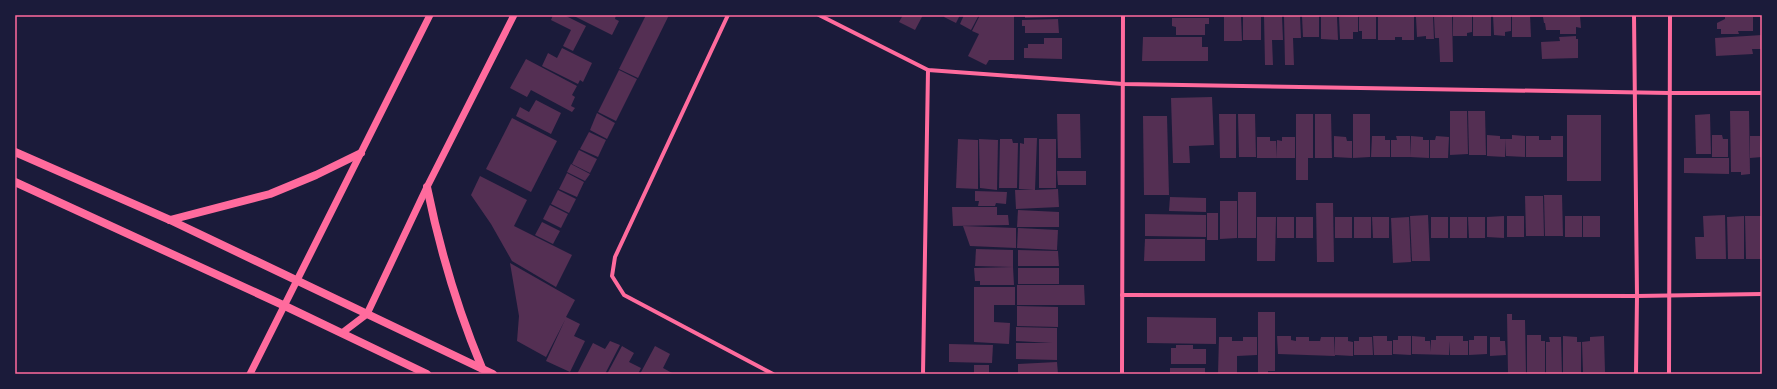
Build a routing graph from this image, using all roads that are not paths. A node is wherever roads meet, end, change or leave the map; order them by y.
1 (430, 15) edge
2 (514, 15) edge
3 (728, 15) edge
4 (819, 15) edge
5 (1123, 15) edge
6 (1634, 15) edge
7 (1670, 15) edge
8 (928, 70) junction
9 (1123, 84) junction
10 (1634, 92) junction
11 (1670, 93) junction
12 (1762, 93) edge
13 (15, 152) edge
14 (361, 153) junction
15 (15, 182) edge
16 (427, 188) junction
17 (170, 220) junction
18 (297, 281) junction
19 (1122, 294) junction
20 (1762, 294) edge
21 (1637, 296) junction
22 (1669, 296) junction
23 (285, 306) junction
24 (367, 314) junction
25 (342, 333) junction
26 (482, 368) junction
27 (250, 374) edge
28 (427, 374) edge
29 (493, 374) edge
30 (772, 374) edge
31 (923, 374) edge
32 (1122, 374) edge
33 (1636, 374) edge
34 (1669, 374) edge

1 - 14 street
2 - 16 street
3 - 30 street
4 - 8 street
5 - 9 street
6 - 10 street
7 - 11 street
8 - 9 street
8 - 31 street
9 - 10 street
9 - 19 street
10 - 11 street
10 - 21 street
11 - 12 street
11 - 22 street
13 - 17 main road
14 - 17 main road
14 - 18 street
15 - 23 main road
16 - 24 street
16 - 26 main road
17 - 18 main road
18 - 23 street
18 - 24 main road
19 - 21 street
19 - 32 street
20 - 22 street
21 - 22 street
21 - 33 street
22 - 34 street
23 - 25 main road
23 - 27 street
24 - 25 street
24 - 26 main road
25 - 28 main road
26 - 29 main road

